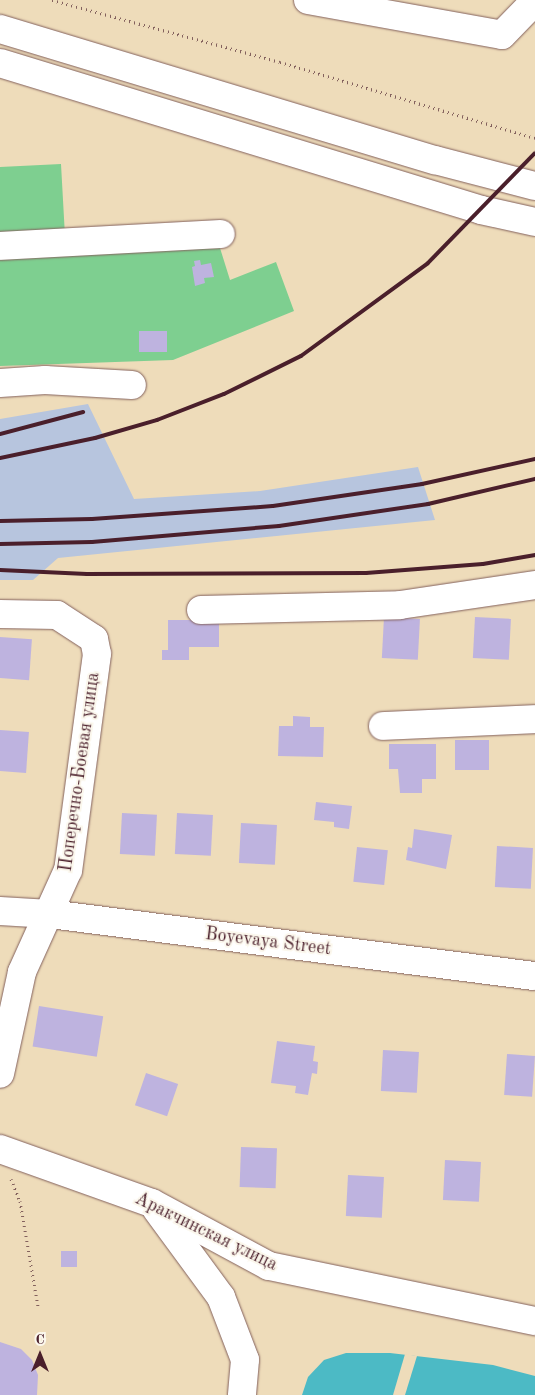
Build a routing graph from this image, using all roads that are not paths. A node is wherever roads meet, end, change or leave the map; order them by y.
1 (308, 0) edge
2 (535, 1) edge
3 (0, 29) edge
4 (0, 63) edge
5 (535, 186) edge
6 (535, 222) edge
7 (221, 234) dead end
8 (0, 246) edge
9 (0, 383) edge
10 (132, 385) dead end
11 (535, 585) edge
12 (201, 610) dead end
13 (0, 614) edge
14 (535, 719) edge
15 (383, 726) dead end
16 (0, 911) edge
17 (50, 914) junction
18 (535, 976) edge
19 (0, 1074) edge
20 (0, 1149) edge
21 (152, 1203) junction
22 (535, 1320) edge
23 (242, 1395) edge

1 - 2 main road
3 - 5 main road
4 - 6 main road
7 - 8 main road
9 - 10 main road
11 - 12 main road
13 - 17 main road, Поперечно-Боевая улица
14 - 15 main road
16 - 17 main road, Boyevaya Street
17 - 18 main road, Boyevaya Street
17 - 19 main road, Поперечно-Боевая улица
20 - 21 main road, Аракчинская улица
21 - 22 main road, Аракчинская улица
21 - 23 main road

